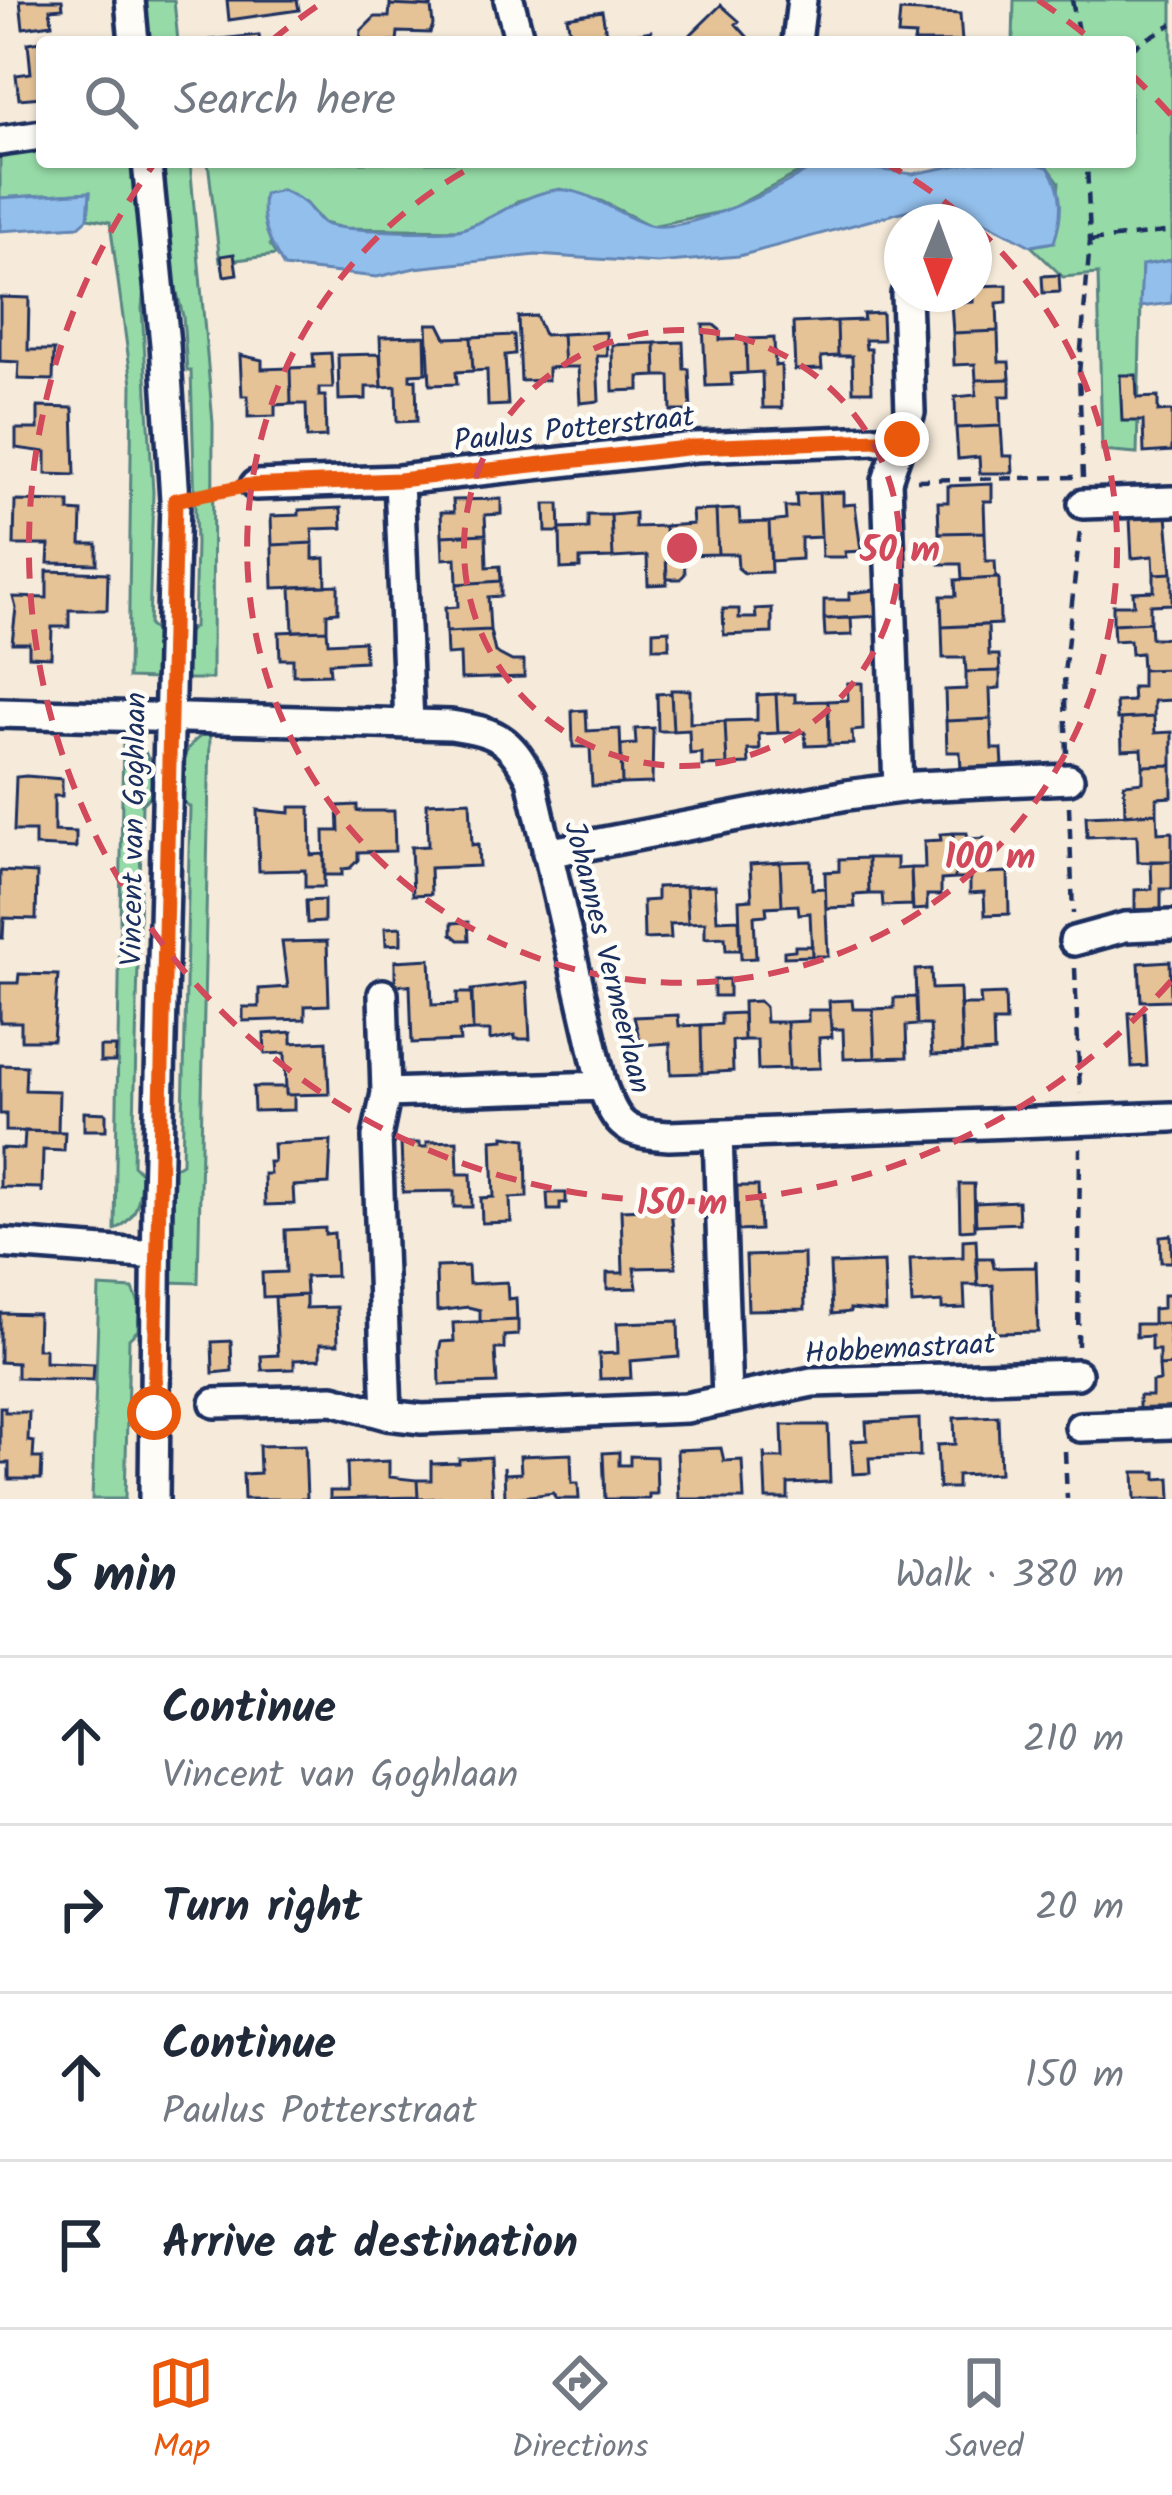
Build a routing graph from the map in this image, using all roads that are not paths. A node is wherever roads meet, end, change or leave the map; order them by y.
1 (130, 0) edge
2 (509, 0) edge
3 (802, 0) edge
4 (133, 36) edge
5 (518, 36) edge
6 (797, 36) edge
7 (36, 136) edge
8 (0, 141) edge
9 (148, 168) edge
10 (907, 312) edge
11 (902, 439) junction
12 (399, 480) junction
13 (255, 485) road end
14 (1083, 491) road end
15 (1172, 501) edge
16 (0, 713) edge
17 (169, 716) junction
18 (409, 724) junction
19 (1069, 779) road end
20 (898, 788) junction
21 (547, 853) junction
22 (1172, 925) edge
23 (1074, 940) road end
24 (383, 994) dead end
25 (602, 1086) junction
26 (386, 1093) junction
27 (1172, 1118) edge
28 (718, 1135) junction
29 (0, 1243) edge
30 (156, 1255) junction
31 (1077, 1374) road end
32 (728, 1400) junction
33 (215, 1402) dead end
34 (387, 1415) junction
35 (1172, 1424) edge
36 (1079, 1427) road end
37 (154, 1499) edge

1 - 4 street
2 - 5 street
3 - 6 street
7 - 8 street
9 - 17 street, Vincent van Goghlaan
10 - 11 street
11 - 12 street, Paulus Potterstraat
11 - 20 street
12 - 13 street, Paulus Potterstraat
12 - 18 street
14 - 15 street
16 - 17 street, Johannes Vermeerlaan
17 - 18 street, Johannes Vermeerlaan
17 - 30 street, Vincent van Goghlaan
18 - 21 street, Johannes Vermeerlaan
19 - 20 street
20 - 21 street
21 - 25 street, Johannes Vermeerlaan
22 - 23 street
24 - 26 street
25 - 26 street
25 - 28 street, Johannes Vermeerlaan
26 - 34 street
27 - 28 street, Johannes Vermeerlaan
28 - 32 street
29 - 30 street
30 - 37 street, Vincent van Goghlaan
31 - 32 street, Hobbemastraat
32 - 34 street, Hobbemastraat
33 - 34 street, Hobbemastraat
35 - 36 street

